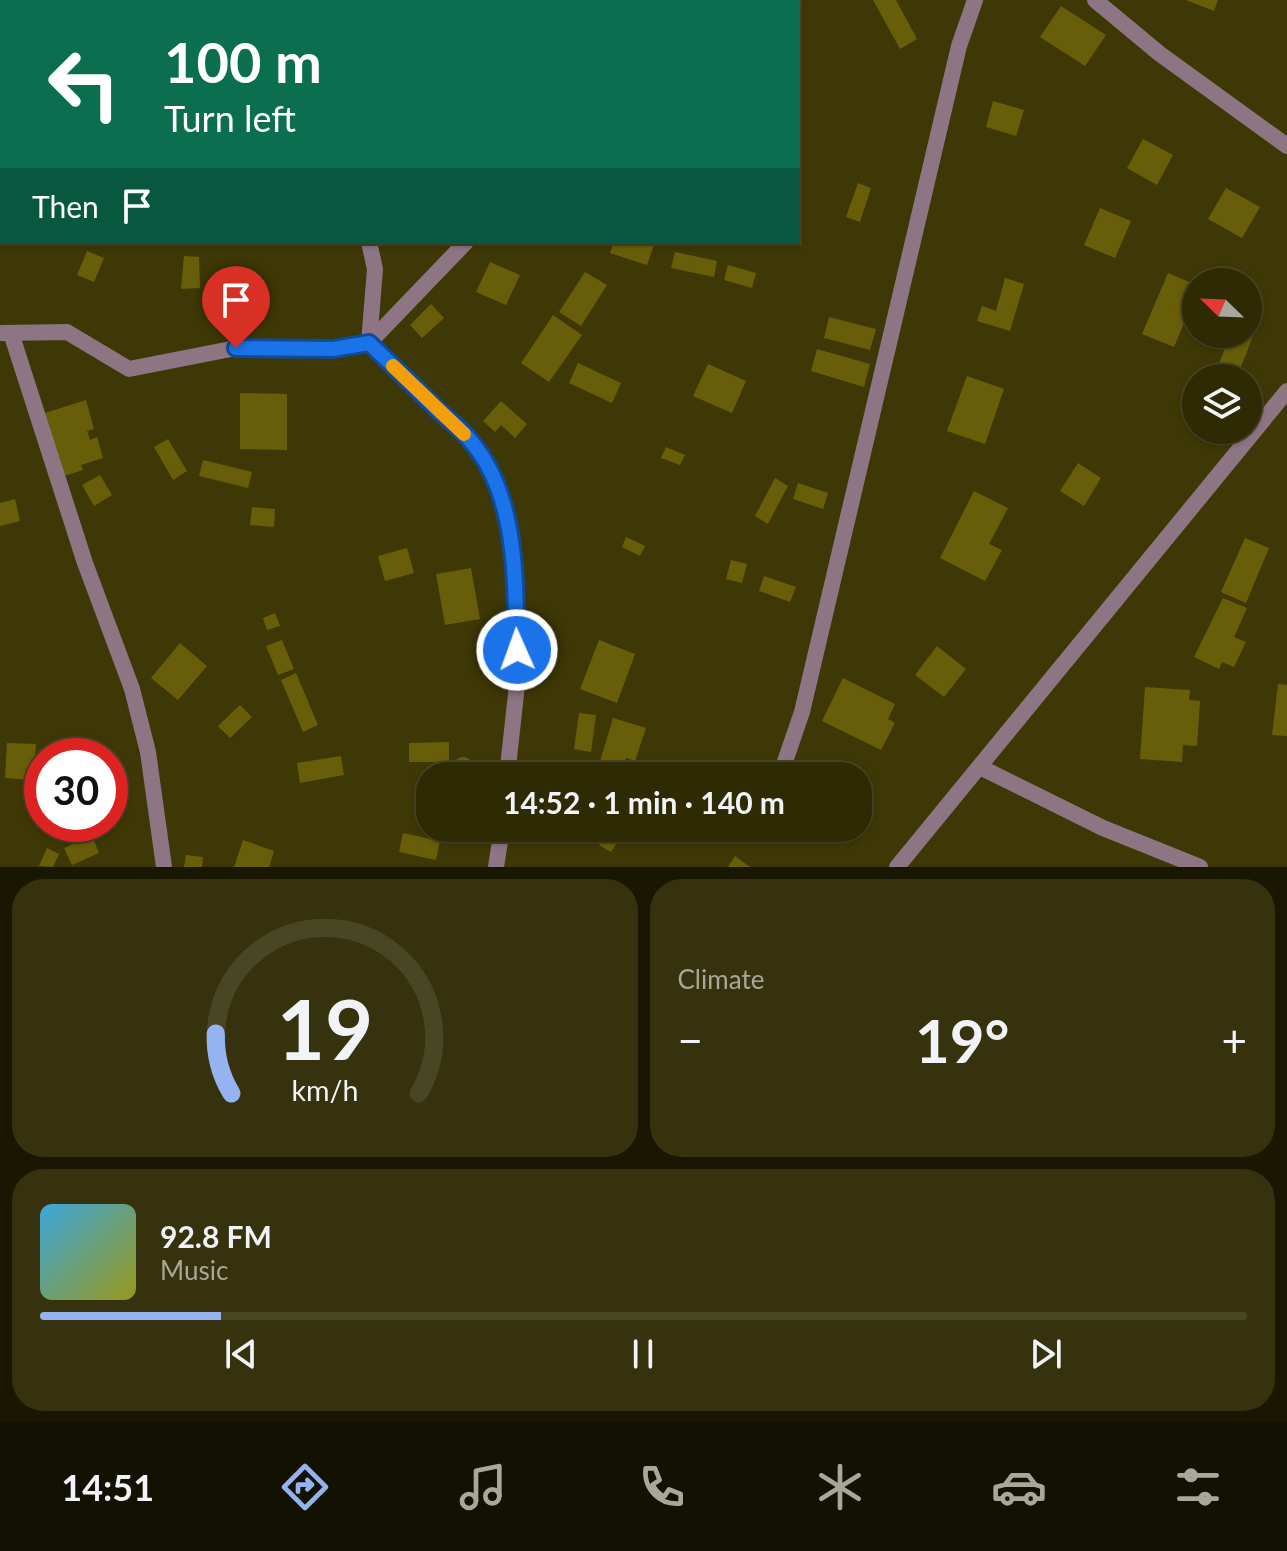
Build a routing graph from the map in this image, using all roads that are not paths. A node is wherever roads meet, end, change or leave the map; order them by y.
1 (975, 0) edge
2 (1095, 0) edge
3 (1287, 146) edge
4 (369, 244) edge
5 (464, 244) edge
6 (5, 333) edge
7 (369, 343) junction
8 (1287, 391) edge
9 (509, 762) edge
10 (785, 762) edge
11 (980, 767) junction
12 (501, 842) edge
13 (164, 867) edge
14 (496, 867) edge
15 (897, 867) edge
16 (1200, 867) edge

1 - 10 street
2 - 3 street
4 - 7 street
5 - 7 street
6 - 7 street
6 - 13 street
7 - 9 street
8 - 11 street
11 - 15 street
11 - 16 street
12 - 14 street

